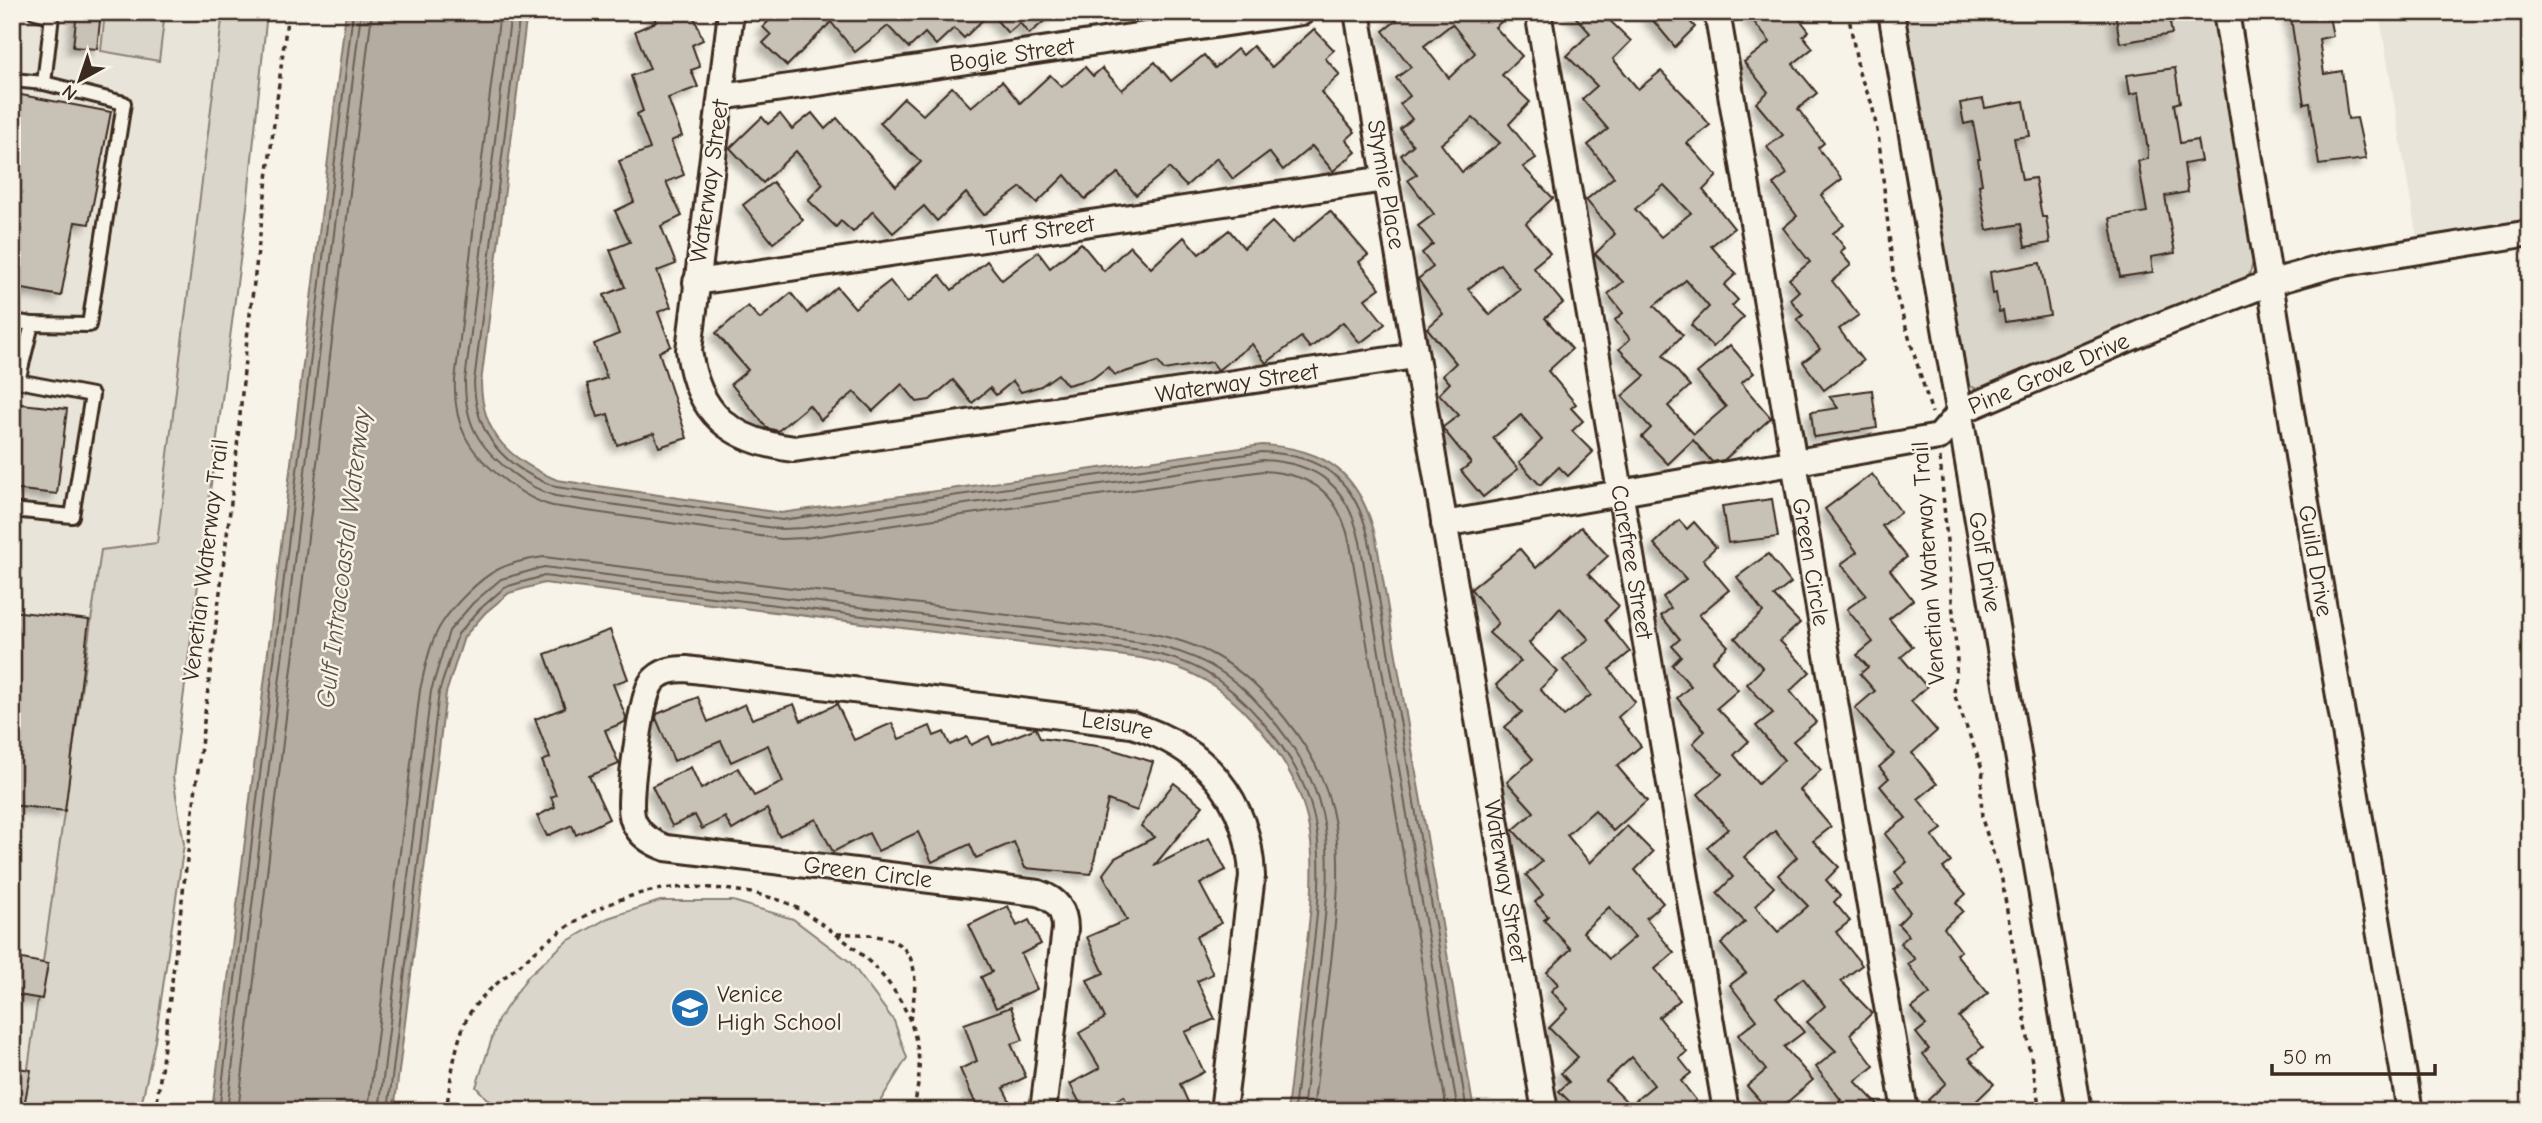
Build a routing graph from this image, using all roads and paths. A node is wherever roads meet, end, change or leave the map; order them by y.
1 (35, 12) edge
2 (288, 12) edge
3 (731, 12) edge
4 (1302, 12) edge
5 (1357, 12) edge
6 (1538, 12) edge
7 (1717, 12) edge
8 (1848, 12) edge
9 (1891, 12) edge
10 (2226, 12) edge
11 (12, 80) edge
12 (44, 83) junction
13 (721, 97) junction
14 (1385, 179) junction
15 (2530, 233) edge
16 (696, 282) junction
17 (2269, 283) junction
18 (12, 321) edge
19 (32, 324) junction
20 (1415, 356) junction
21 (1961, 411) junction
22 (1939, 437) junction
23 (1794, 464) junction
24 (1620, 495) junction
25 (12, 510) edge
26 (1444, 524) junction
27 (663, 672) joint
28 (836, 933) junction
29 (909, 1022) junction
30 (156, 1111) edge
31 (446, 1111) edge
32 (915, 1111) edge
33 (1043, 1111) edge
34 (1223, 1111) edge
35 (1545, 1111) edge
36 (1726, 1111) edge
37 (1905, 1111) edge
38 (2040, 1111) edge
39 (2079, 1111) edge
40 (2410, 1111) edge

1 - 12 lane
2 - 30 path, Venetian Waterway Trail
3 - 13 street, Waterway Street
4 - 13 street, Bogie Street
5 - 14 street, Stymie Place
6 - 24 street, Carefree Street
7 - 23 street, Green Circle
8 - 22 path, Venetian Waterway Trail
9 - 21 street, Golf Drive
10 - 17 street, Guild Drive
11 - 12 lane
12 - 19 lane
13 - 16 street, Waterway Street
14 - 16 street, Turf Street
14 - 20 street, Stymie Place
15 - 17 street, Pine Grove Drive
16 - 20 street, Waterway Street
17 - 21 street, Pine Grove Drive
17 - 40 street, Guild Drive
18 - 19 lane
19 - 25 lane
20 - 26 street, Waterway Street
21 - 22 street, Pine Grove Drive
21 - 39 street, Golf Drive
22 - 23 street
22 - 38 path, Venetian Waterway Trail
23 - 24 street
23 - 37 street, Green Circle
24 - 26 street
24 - 36 street, Carefree Street
26 - 35 street, Waterway Street
27 - 33 street, Green Circle
27 - 34 street, Leisure
28 - 29 path
28 - 29 path
28 - 31 path
29 - 32 path

